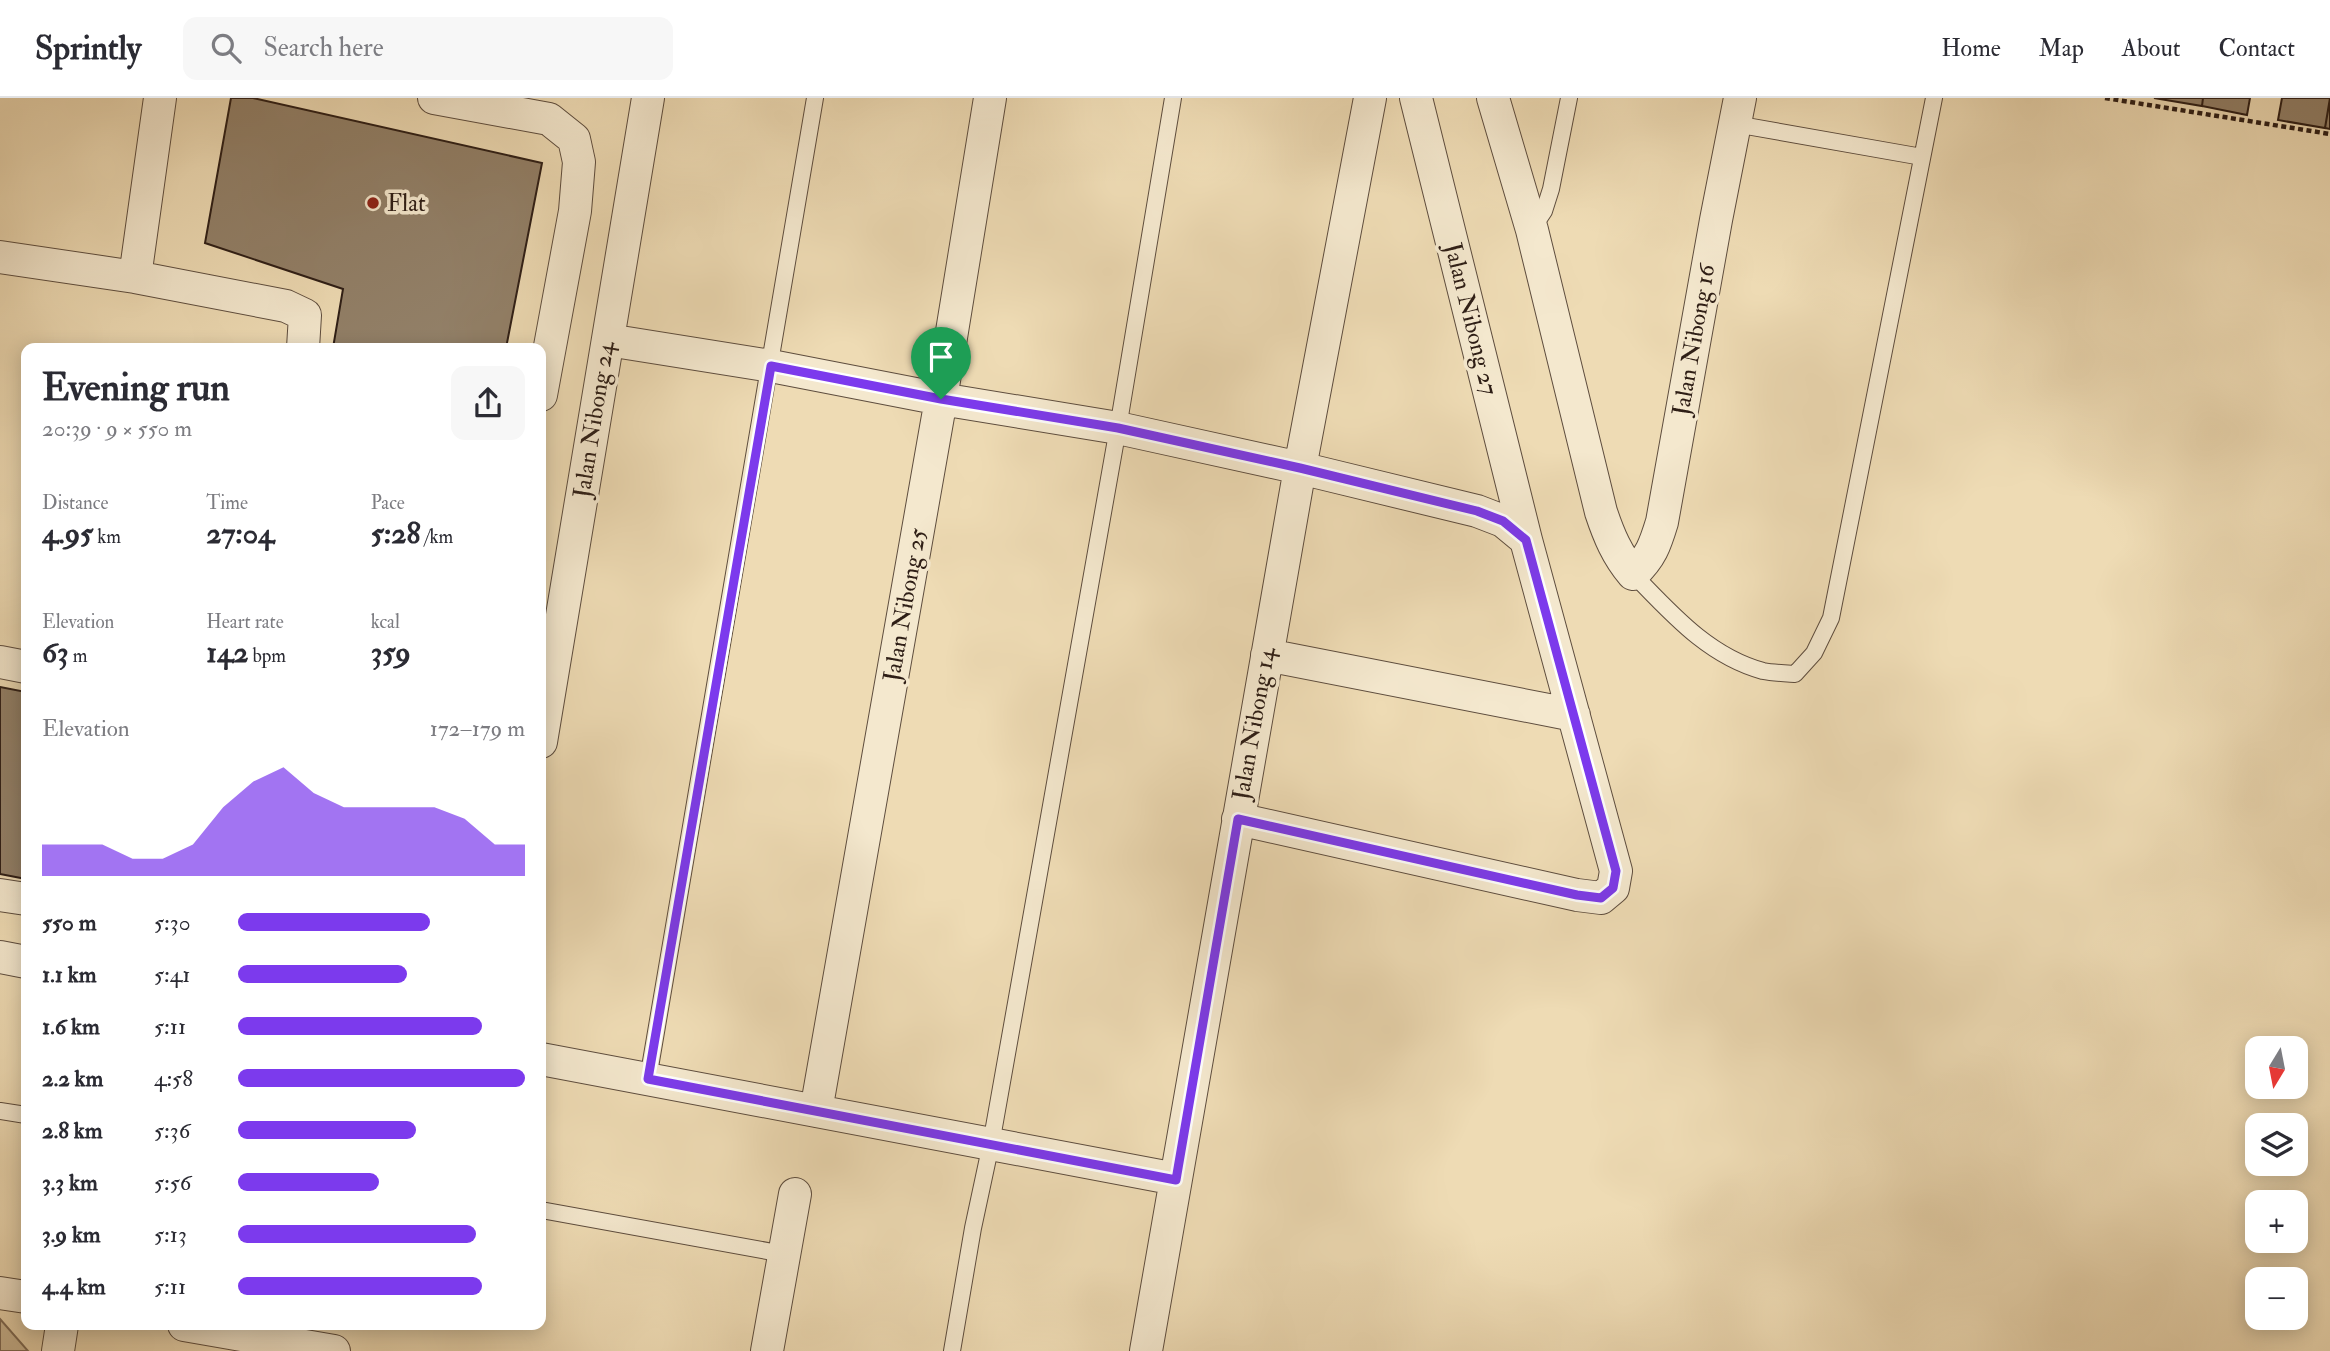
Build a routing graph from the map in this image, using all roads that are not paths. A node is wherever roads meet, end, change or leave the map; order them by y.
1 (160, 98) edge
2 (434, 98) edge
3 (648, 98) edge
4 (815, 98) edge
5 (990, 98) edge
6 (1173, 98) edge
7 (1370, 98) edge
8 (1416, 98) edge
9 (1493, 98) edge
10 (1569, 98) edge
11 (1934, 98) edge
12 (1738, 111) edge
13 (1922, 157) junction
14 (1532, 230) junction
15 (0, 257) edge
16 (135, 277) junction
17 (608, 340) junction
18 (303, 343) edge
19 (771, 366) junction
20 (546, 368) edge
21 (941, 399) junction
22 (1118, 428) junction
23 (1300, 468) junction
24 (1526, 540) junction
25 (1633, 574) junction
26 (1267, 655) junction
27 (0, 662) edge
28 (21, 666) edge
29 (546, 713) edge
30 (1574, 715) junction
31 (1238, 819) junction
32 (0, 895) edge
33 (21, 898) edge
34 (0, 957) edge
35 (21, 961) edge
36 (546, 1060) edge
37 (648, 1079) junction
38 (0, 1111) edge
39 (816, 1111) junction
40 (21, 1114) edge
41 (991, 1144) junction
42 (1176, 1180) junction
43 (795, 1194) dead end
44 (546, 1211) edge
45 (784, 1254) junction
46 (0, 1293) edge
47 (21, 1296) edge
48 (61, 1330) edge
49 (196, 1330) edge
50 (226, 1342) edge
51 (58, 1351) edge
52 (334, 1351) edge
53 (767, 1351) edge
54 (952, 1351) edge
55 (1146, 1351) edge

1 - 16 street
2 - 20 street
3 - 17 street, Jalan Nibong 24
4 - 19 lane
5 - 21 street, Jalan Nibong 25
6 - 22 lane
7 - 23 street, Jalan Nibong 14
8 - 24 street, Jalan Nibong 27
9 - 14 street
10 - 14 lane
11 - 13 lane
12 - 13 lane
12 - 25 street, Jalan Nibong 16
13 - 25 lane
14 - 25 street
15 - 16 street
16 - 18 street
17 - 19 street
17 - 29 street, Jalan Nibong 24
19 - 21 street
19 - 37 lane
21 - 22 street
21 - 39 street, Jalan Nibong 25
22 - 23 street
22 - 41 lane
23 - 24 street
23 - 26 street, Jalan Nibong 14
24 - 30 street, Jalan Nibong 27
26 - 30 street
26 - 31 street, Jalan Nibong 14
27 - 28 street
30 - 31 street, Jalan Nibong 27
31 - 42 street, Jalan Nibong 14
32 - 33 street
34 - 35 street
36 - 37 street
37 - 39 street
38 - 40 lane
39 - 41 street
41 - 42 street
41 - 54 lane
42 - 55 street, Jalan Nibong 14
43 - 45 street
44 - 45 lane
45 - 53 street
46 - 47 street
48 - 51 street
49 - 50 street
50 - 52 street

